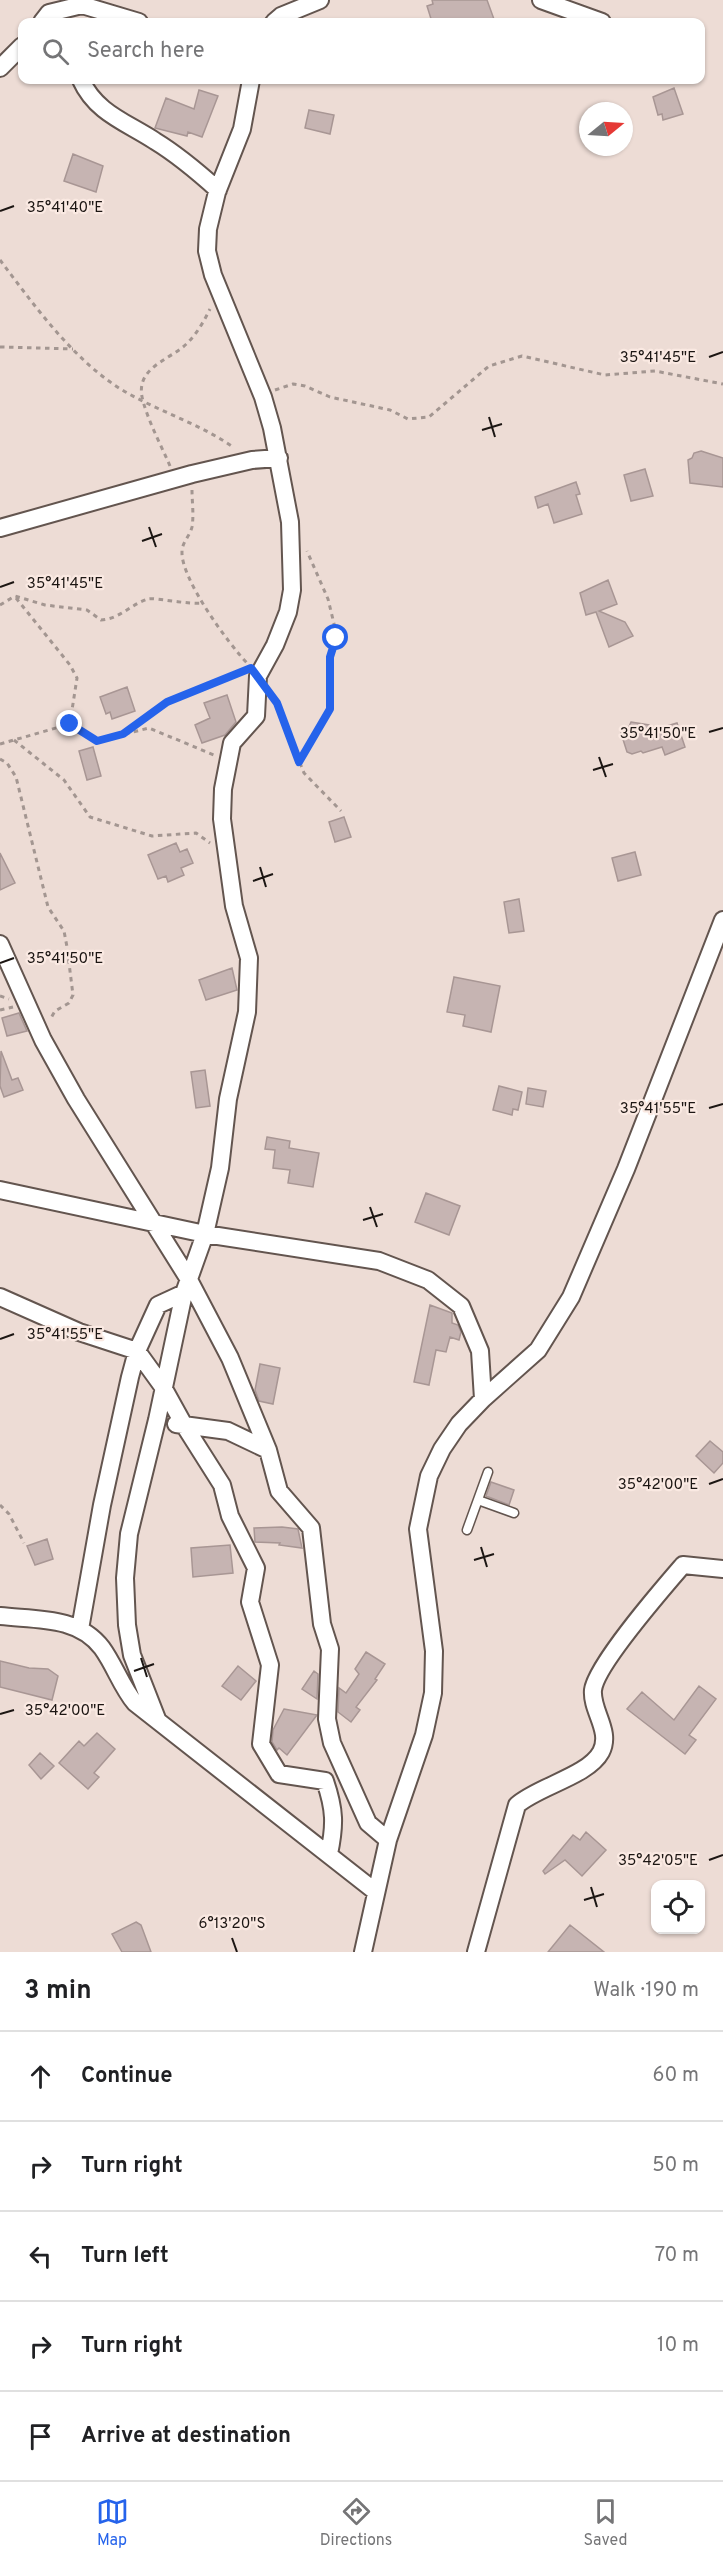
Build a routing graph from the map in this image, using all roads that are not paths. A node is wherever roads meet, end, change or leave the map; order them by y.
1 (320, 0) edge
2 (541, 0) edge
3 (83, 2) edge
4 (51, 18) edge
5 (128, 18) edge
6 (279, 18) edge
7 (591, 18) edge
8 (18, 50) edge
9 (0, 68) edge
10 (83, 84) edge
11 (250, 84) edge
12 (218, 190) junction
13 (279, 458) junction
14 (0, 528) edge
15 (723, 920) edge
16 (0, 944) edge
17 (0, 1190) edge
18 (153, 1222) junction
19 (205, 1234) junction
20 (186, 1286) junction
21 (0, 1297) edge
22 (137, 1351) junction
23 (163, 1387) junction
24 (483, 1399) junction
25 (158, 1420) junction
26 (184, 1425) junction
27 (268, 1450) junction
28 (488, 1472) dead end
29 (478, 1500) junction
30 (514, 1513) dead end
31 (467, 1530) dead end
32 (723, 1569) edge
33 (0, 1616) edge
34 (80, 1629) junction
35 (157, 1719) junction
36 (388, 1840) junction
37 (329, 1854) junction
38 (376, 1892) junction
39 (363, 1952) edge
40 (476, 1952) edge

1 - 6 street
2 - 7 street
3 - 4 street
3 - 5 street
8 - 9 street
10 - 12 street
11 - 12 street
12 - 13 street
13 - 14 street
13 - 19 street
15 - 24 street
16 - 18 street
17 - 18 street
18 - 19 street
18 - 20 street
19 - 20 street
19 - 24 street
20 - 22 street
20 - 23 street
20 - 27 street
21 - 22 street
22 - 23 street
22 - 34 street
23 - 25 street
23 - 26 street
24 - 36 street
25 - 26 street
25 - 35 street
26 - 27 street
26 - 37 street
27 - 36 street
28 - 29 lane
29 - 30 lane
29 - 31 lane
32 - 40 street
33 - 34 street
34 - 35 street
35 - 37 street
36 - 38 street
37 - 38 street
38 - 39 street

